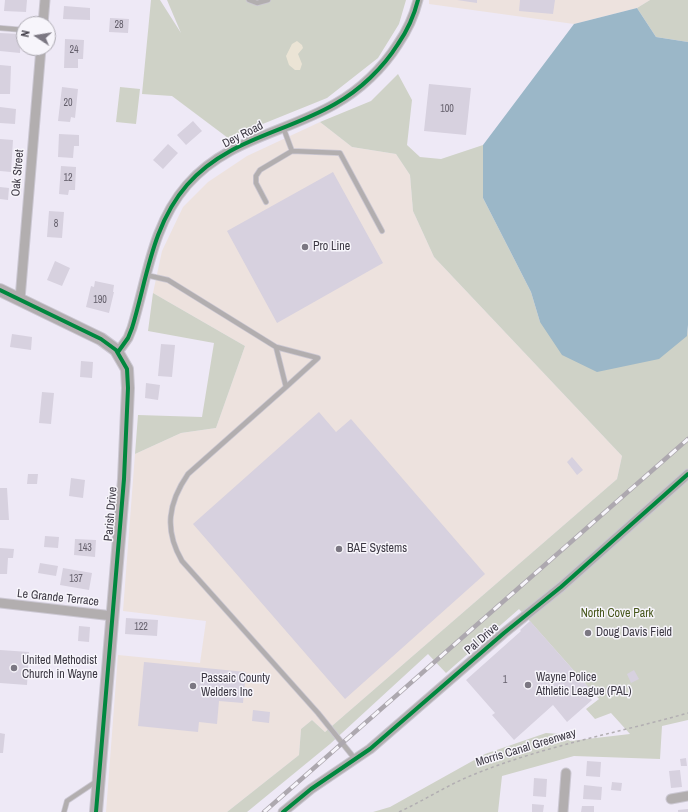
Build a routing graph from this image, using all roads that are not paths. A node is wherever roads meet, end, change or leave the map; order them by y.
1 (45, 0) edge
2 (249, 0) edge
3 (268, 0) edge
4 (418, 0) edge
5 (44, 16) edge
6 (0, 28) edge
7 (16, 29) edge
8 (40, 56) edge
9 (283, 127) junction
10 (292, 151) junction
11 (266, 202) dead end
12 (382, 231) dead end
13 (146, 275) junction
14 (0, 290) edge
15 (20, 299) junction
16 (276, 347) junction
17 (118, 352) junction
18 (286, 387) junction
19 (688, 474) edge
20 (0, 603) edge
21 (113, 616) junction
22 (355, 759) junction
23 (566, 773) dead end
24 (98, 780) junction
25 (688, 796) edge
26 (671, 799) dead end
27 (64, 812) edge
28 (96, 812) edge
29 (283, 812) edge
30 (563, 812) edge

1 - 5 street
2 - 3 lane
4 - 9 street, Dey Road
6 - 7 lane
8 - 15 street, Oak Street
9 - 10 lane
9 - 13 street, Dey Road
10 - 11 lane
10 - 12 lane
13 - 16 lane
13 - 17 street, Dey Road
14 - 15 street, Parish Drive
15 - 17 street, Parish Drive
16 - 18 lane
16 - 18 lane
17 - 21 street, Parish Drive
18 - 22 lane
19 - 22 street, Pal Drive
20 - 21 street, Le Grande Terrace
21 - 24 street, Parish Drive
22 - 29 street, Pal Drive
23 - 30 street
24 - 27 lane
24 - 28 street, Parish Drive
25 - 26 street

